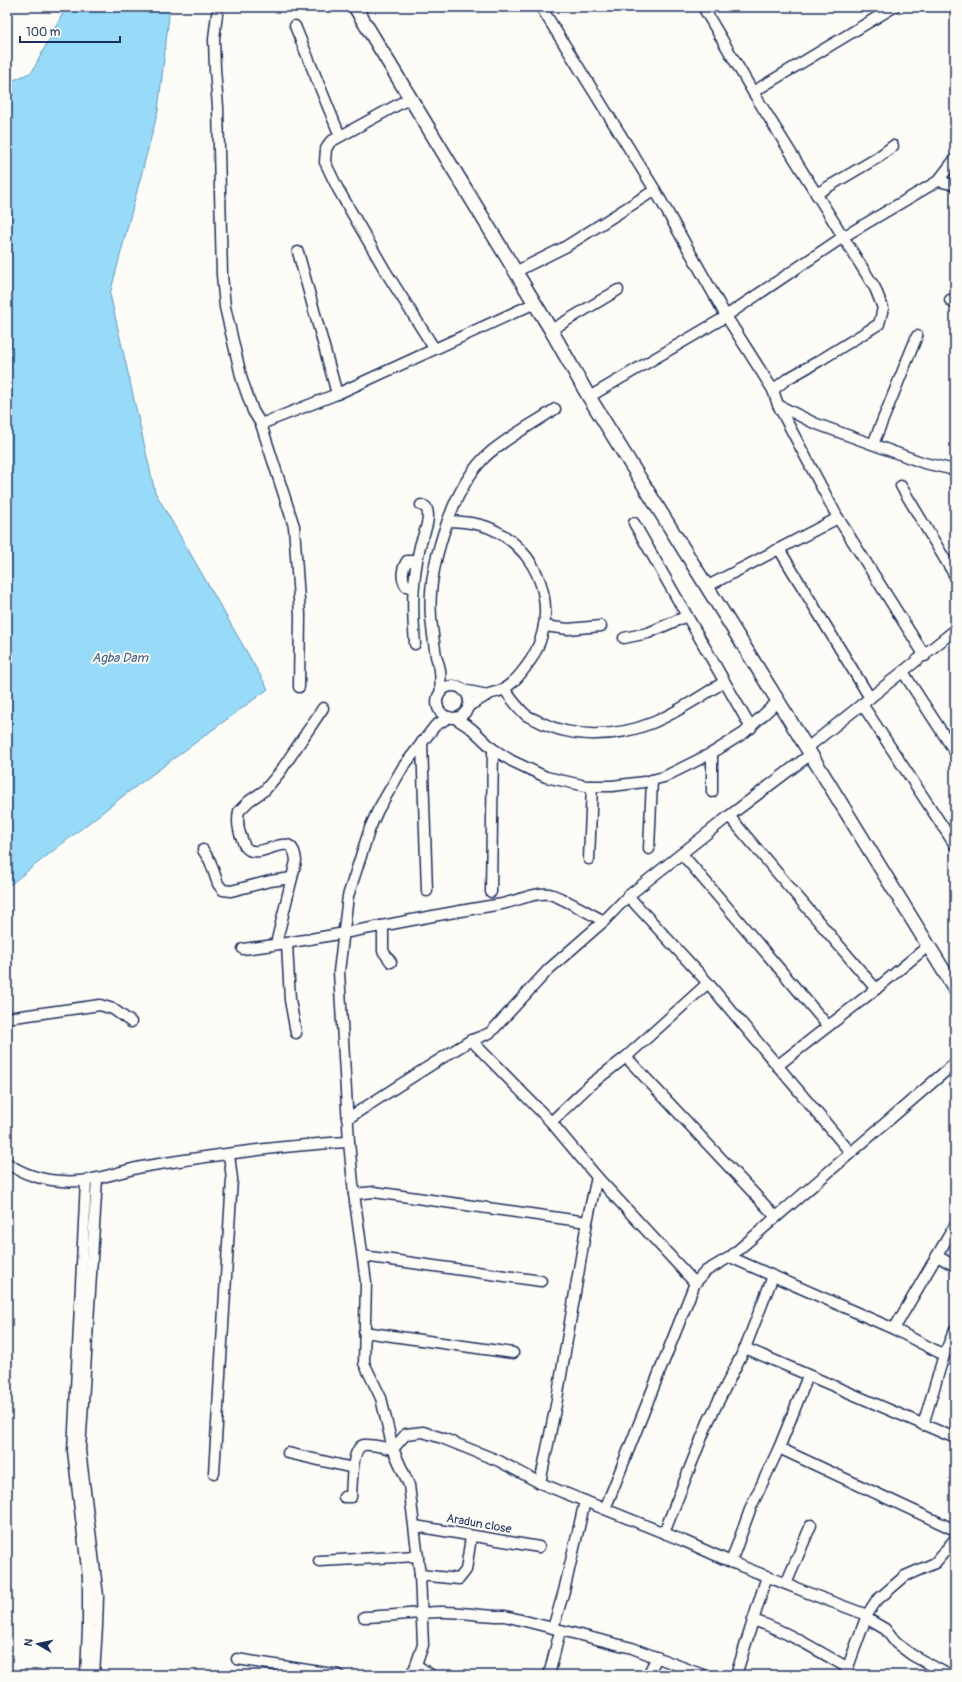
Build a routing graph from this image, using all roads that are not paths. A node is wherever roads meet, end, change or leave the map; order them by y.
1 (355, 7) edge
2 (541, 7) edge
3 (703, 7) edge
4 (894, 7) edge
5 (217, 14) dead end
6 (295, 26) dead end
7 (753, 92) junction
8 (410, 98) junction
9 (340, 136) junction
10 (893, 146) dead end
11 (955, 159) edge
12 (938, 181) junction
13 (955, 185) edge
14 (655, 190) junction
15 (816, 194) junction
16 (843, 237) junction
17 (298, 252) dead end
18 (515, 272) junction
19 (618, 290) dead end
20 (535, 304) junction
21 (727, 316) junction
22 (551, 330) junction
23 (917, 336) dead end
24 (434, 348) junction
25 (773, 390) junction
26 (336, 394) junction
27 (589, 397) junction
28 (778, 406) junction
29 (555, 409) dead end
30 (261, 424) junction
31 (873, 444) junction
32 (955, 470) edge
33 (901, 486) dead end
34 (421, 505) dead end
35 (838, 518) junction
36 (449, 521) junction
37 (634, 524) dead end
38 (779, 549) junction
39 (416, 561) junction
40 (415, 573) junction
41 (434, 574) junction
42 (955, 576) edge
43 (412, 587) junction
44 (706, 587) junction
45 (687, 616) junction
46 (544, 626) junction
47 (602, 626) dead end
48 (955, 630) edge
49 (624, 638) dead end
50 (415, 644) dead end
51 (925, 656) junction
52 (440, 670) junction
53 (903, 672) junction
54 (724, 682) junction
55 (299, 687) dead end
56 (458, 688) junction
57 (504, 689) junction
58 (440, 692) junction
59 (488, 695) junction
60 (778, 701) junction
61 (866, 701) junction
62 (468, 707) junction
63 (323, 708) dead end
64 (439, 710) junction
65 (452, 717) junction
66 (435, 726) junction
67 (751, 728) junction
68 (472, 729) junction
69 (422, 742) junction
70 (493, 749) junction
71 (809, 751) junction
72 (955, 752) edge
73 (712, 753) junction
74 (652, 780) junction
75 (592, 786) junction
76 (712, 792) dead end
77 (729, 816) junction
78 (955, 845) edge
79 (649, 849) dead end
80 (202, 850) dead end
81 (682, 854) junction
82 (589, 859) dead end
83 (292, 878) junction
84 (427, 891) dead end
85 (491, 892) dead end
86 (628, 896) junction
87 (604, 921) junction
88 (380, 926) junction
89 (343, 932) junction
90 (282, 944) junction
91 (928, 946) junction
92 (243, 949) dead end
93 (391, 962) dead end
94 (708, 983) junction
95 (876, 989) junction
96 (955, 989) edge
97 (7, 1018) edge
98 (131, 1022) dead end
99 (828, 1026) junction
100 (296, 1032) dead end
101 (472, 1040) junction
102 (626, 1057) junction
103 (955, 1063) edge
104 (777, 1066) junction
105 (347, 1119) junction
106 (551, 1122) junction
107 (349, 1142) junction
108 (850, 1152) junction
109 (229, 1154) junction
110 (7, 1163) edge
111 (597, 1177) junction
112 (97, 1179) junction
113 (86, 1181) junction
114 (354, 1194) junction
115 (776, 1217) junction
116 (587, 1222) junction
117 (955, 1225) edge
118 (363, 1256) junction
119 (937, 1256) junction
120 (730, 1257) junction
121 (955, 1266) edge
122 (773, 1276) junction
123 (541, 1281) dead end
124 (695, 1283) junction
125 (894, 1329) junction
126 (955, 1329) edge
127 (364, 1332) junction
128 (745, 1348) junction
129 (513, 1353) dead end
130 (944, 1355) junction
131 (808, 1376) junction
132 (923, 1425) junction
133 (955, 1438) edge
134 (779, 1448) junction
135 (392, 1449) junction
136 (288, 1453) dead end
137 (353, 1468) junction
138 (214, 1473) dead end
139 (540, 1483) junction
140 (344, 1497) dead end
141 (585, 1501) junction
142 (605, 1509) junction
143 (810, 1525) dead end
144 (415, 1526) junction
145 (955, 1530) edge
146 (664, 1532) junction
147 (471, 1537) junction
148 (955, 1539) edge
149 (539, 1547) dead end
150 (418, 1556) junction
151 (319, 1561) dead end
152 (731, 1562) junction
153 (420, 1574) junction
154 (766, 1576) junction
155 (786, 1584) junction
156 (422, 1614) junction
157 (364, 1617) dead end
158 (867, 1617) junction
159 (753, 1620) junction
160 (556, 1629) junction
161 (656, 1657) junction
162 (237, 1659) dead end
163 (416, 1665) junction
164 (955, 1669) edge
165 (847, 1671) edge
166 (86, 1675) edge
167 (94, 1675) edge
168 (339, 1675) edge
169 (410, 1675) edge
170 (431, 1675) edge
171 (549, 1675) edge
172 (648, 1675) edge
173 (703, 1675) edge
174 (736, 1675) edge
175 (950, 1675) edge

1 - 8 main road
2 - 14 street
3 - 7 street
4 - 7 street
5 - 30 street
6 - 9 street
7 - 15 street
8 - 9 street
8 - 18 main road
9 - 24 street
10 - 15 street
11 - 12 street
12 - 13 street
12 - 16 street
14 - 18 street
14 - 21 street
15 - 16 street
16 - 21 street
16 - 25 street
17 - 26 street
18 - 20 main road
19 - 22 street
20 - 22 main road
20 - 24 street
21 - 25 street
21 - 27 street
22 - 27 main road
23 - 31 street
24 - 26 street
25 - 28 street
26 - 30 street
27 - 44 main road
28 - 31 street
28 - 35 street
29 - 36 street
30 - 55 street
31 - 32 street
33 - 42 street
34 - 39 street
35 - 38 street
35 - 51 street
36 - 41 street
36 - 46 street
37 - 45 street
38 - 44 street
38 - 61 street
39 - 40 street
39 - 43 street
40 - 41 street
40 - 43 street
41 - 52 street
43 - 50 street
44 - 60 main road
45 - 49 street
45 - 54 street
46 - 47 street
46 - 57 street
48 - 51 street
51 - 53 street
52 - 56 street
52 - 58 street
53 - 61 street
53 - 72 street
54 - 57 street
54 - 67 street
56 - 58 street
56 - 59 street
56 - 62 street
57 - 59 street
58 - 64 street
59 - 62 street
60 - 67 street
60 - 71 main road
61 - 71 street
61 - 78 street
62 - 65 street
62 - 68 street
63 - 83 street
64 - 65 street
64 - 66 street
65 - 66 street
65 - 68 street
66 - 69 street
67 - 73 street
68 - 70 street
69 - 84 street
69 - 89 street
70 - 75 street
70 - 85 street
71 - 77 street
71 - 91 main road
73 - 74 street
73 - 76 street
74 - 75 street
74 - 79 street
75 - 82 street
77 - 81 street
77 - 95 street
80 - 83 street
81 - 86 street
81 - 99 street
83 - 90 street
86 - 87 street
86 - 94 street
87 - 88 street
87 - 101 street
88 - 89 street
88 - 93 street
89 - 90 street
89 - 105 street
90 - 92 street
90 - 100 street
91 - 95 street
91 - 96 main road
94 - 102 street
94 - 104 street
95 - 99 street
97 - 98 street
99 - 104 street
101 - 105 street
101 - 106 street
102 - 106 street
102 - 115 street
103 - 108 street
104 - 108 street
105 - 107 street
106 - 111 street
107 - 109 street
107 - 114 street
108 - 115 street
109 - 112 street
109 - 138 street
110 - 113 street
111 - 116 street
111 - 124 street
112 - 113 street
112 - 167 street
113 - 166 street
114 - 116 street
114 - 118 street
115 - 120 street
116 - 139 street
117 - 119 street
118 - 123 street
118 - 127 street
119 - 121 street
119 - 125 street
120 - 122 street
120 - 124 street
122 - 125 street
122 - 128 street
124 - 142 street
125 - 130 street
126 - 130 street
127 - 129 street
127 - 135 street
128 - 131 street
128 - 146 street
130 - 132 street
131 - 132 street
131 - 134 street
132 - 133 street
134 - 145 street
134 - 152 street
135 - 137 street
135 - 139 street
135 - 144 street
136 - 137 street
137 - 140 street
139 - 141 street
141 - 142 street
141 - 160 street
142 - 146 street
143 - 155 street
144 - 147 street, Aradun close
144 - 150 street
146 - 152 street
147 - 149 street, Aradun close
147 - 153 street
148 - 158 street
150 - 151 street
150 - 153 street
152 - 154 street
153 - 156 street
154 - 155 street
154 - 159 street
155 - 158 street
156 - 157 street
156 - 160 street
156 - 163 street
158 - 165 street
158 - 175 street
159 - 165 street
159 - 174 street
160 - 161 street
160 - 171 street
161 - 172 street
161 - 173 street
162 - 168 street
163 - 169 street
163 - 170 street
164 - 175 street

